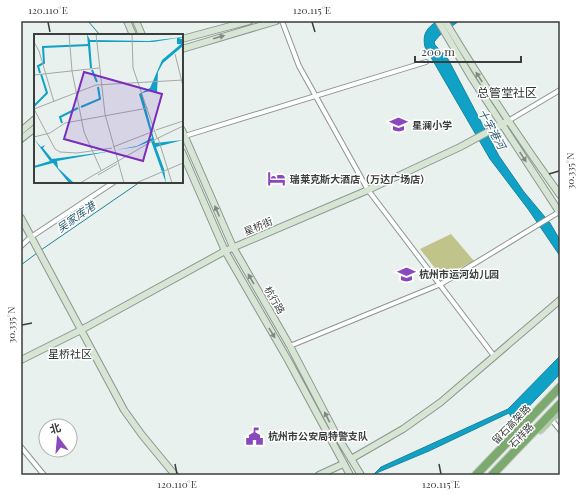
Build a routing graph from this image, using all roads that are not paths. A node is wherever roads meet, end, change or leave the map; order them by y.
1 (127, 21) edge
2 (136, 21) edge
3 (249, 21) edge
4 (276, 21) edge
5 (282, 21) edge
6 (438, 21) edge
7 (445, 21) edge
8 (449, 33) junction
9 (133, 34) edge
10 (142, 34) edge
11 (183, 39) edge
12 (183, 49) edge
13 (426, 62) dead end
14 (560, 90) edge
15 (315, 96) junction
16 (34, 119) edge
17 (505, 122) junction
18 (34, 129) edge
19 (21, 131) edge
20 (183, 132) edge
21 (185, 136) junction
22 (21, 140) edge
23 (183, 154) edge
24 (113, 183) edge
25 (368, 190) junction
26 (560, 195) edge
27 (560, 212) edge
28 (21, 218) edge
29 (33, 239) junction
30 (21, 246) edge
31 (233, 247) junction
32 (225, 251) junction
33 (441, 284) junction
34 (560, 300) edge
35 (81, 330) junction
36 (290, 346) junction
37 (494, 356) junction
38 (21, 360) edge
39 (560, 386) edge
40 (560, 404) edge
41 (560, 410) edge
42 (551, 420) junction
43 (560, 430) edge
44 (21, 448) edge
45 (351, 459) junction
46 (343, 464) junction
47 (44, 475) edge
48 (175, 475) edge
49 (320, 475) edge
50 (350, 475) edge
51 (361, 475) edge
52 (472, 475) edge
53 (476, 475) edge
54 (492, 475) edge
55 (497, 475) edge

1 - 9 street
2 - 10 street
3 - 11 street
12 -> 4 street
5 - 15 street
6 - 8 street
7 - 8 street
8 - 17 street
13 - 15 street
14 - 17 street
15 - 21 street
15 - 25 street
16 - 19 street
17 - 25 street, 星桥街
17 - 26 street
17 -> 27 street
18 - 22 street
20 - 21 street, 杭行路
31 -> 21 street, 杭行路
23 - 32 street, 杭行路
24 - 29 street
25 - 31 street, 星桥街
25 - 33 street
27 - 33 street
28 - 29 street
29 - 30 street
29 - 35 street
31 - 32 street, 星桥街
36 -> 31 street, 杭行路
32 - 35 street, 星桥街
32 -> 46 street, 杭行路
33 - 36 street
33 - 37 street
34 - 37 street
35 - 38 street, 星桥街
35 - 48 street
45 -> 36 street, 杭行路
37 - 45 street
39 - 52 main road, 石祥路
39 - 53 highway, 留石高架路
40 - 54 highway
41 - 42 main road, 石祥路
42 - 43 street
42 - 55 main road, 石祥路
44 - 47 street
45 - 51 street, 杭行路
46 - 49 street
46 - 50 street, 杭行路

